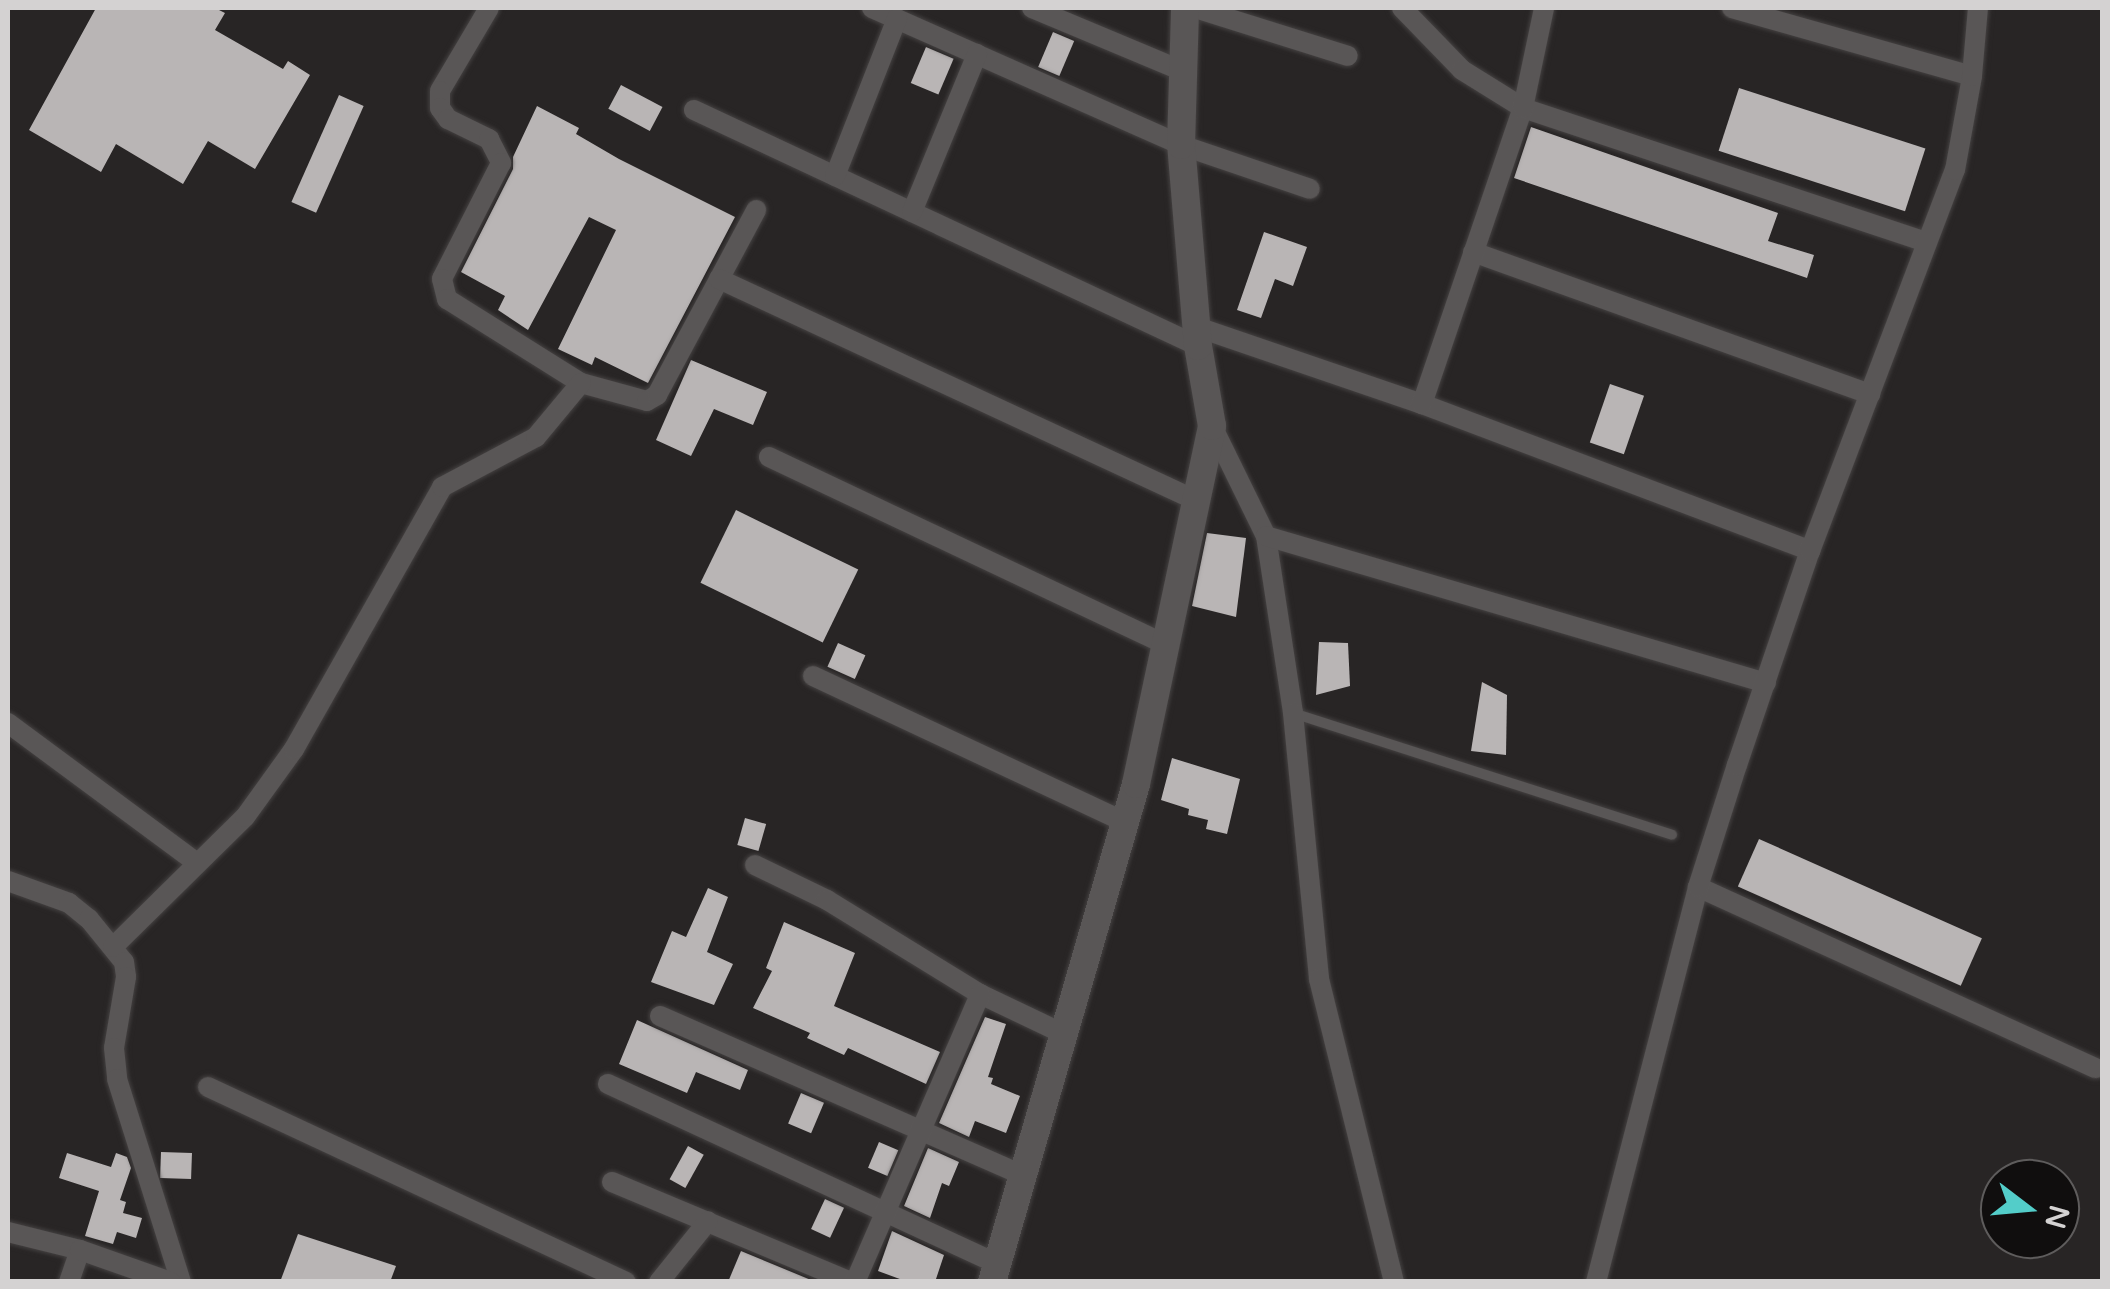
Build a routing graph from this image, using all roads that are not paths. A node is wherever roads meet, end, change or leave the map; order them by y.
1 (489, 8) edge
2 (872, 8) edge
3 (1032, 8) edge
4 (1184, 8) edge
5 (1196, 8) edge
6 (1402, 8) edge
7 (1544, 8) edge
8 (1732, 8) edge
9 (1978, 8) edge
10 (897, 19) junction
11 (977, 54) junction
12 (1348, 56) dead end
13 (1180, 70) junction
14 (1972, 76) junction
15 (1523, 108) junction
16 (694, 110) dead end
17 (1181, 145) junction
18 (836, 176) junction
19 (1310, 189) dead end
20 (756, 210) dead end
21 (912, 212) junction
22 (1925, 242) junction
23 (1473, 252) junction
24 (719, 279) junction
25 (1198, 336) junction
26 (580, 383) junction
27 (1870, 394) junction
28 (1422, 404) junction
29 (1212, 426) junction
30 (769, 457) dead end
31 (1193, 499) junction
32 (1266, 536) junction
33 (1810, 552) junction
34 (1164, 644) junction
35 (813, 676) dead end
36 (1766, 683) junction
37 (1292, 714) junction
38 (8, 723) edge
39 (1125, 822) junction
40 (1672, 834) dead end
41 (196, 862) junction
42 (755, 865) dead end
43 (8, 881) edge
44 (1698, 887) junction
45 (113, 947) junction
46 (980, 994) junction
47 (660, 1016) dead end
48 (1064, 1034) junction
49 (2096, 1068) dead end
50 (608, 1084) dead end
51 (208, 1087) dead end
52 (921, 1131) junction
53 (1023, 1175) junction
54 (612, 1182) dead end
55 (886, 1213) junction
56 (708, 1221) junction
57 (8, 1232) edge
58 (80, 1250) junction
59 (995, 1273) edge
60 (1393, 1274) edge
61 (69, 1282) edge
62 (171, 1282) edge
63 (181, 1282) edge
64 (626, 1282) edge
65 (660, 1282) edge
66 (853, 1282) edge
67 (1408, 1282) edge
68 (1596, 1282) edge

1 - 26 street
2 - 10 street
3 - 13 street
4 - 13 street
5 - 12 street
6 - 15 street
7 - 15 street
8 - 14 street
9 - 14 street
10 - 11 street
10 - 18 street
11 - 17 street
11 - 21 street
13 - 17 street
14 - 22 street
15 - 22 street
15 - 23 street
16 - 18 street
17 - 19 street
17 - 25 street
18 - 21 street
20 - 24 street
21 - 25 street
22 - 27 street
23 - 27 street
23 - 28 street
24 - 26 street
24 - 31 street
25 - 28 street
25 - 29 street
26 - 41 street
27 - 33 street
28 - 33 street
29 - 31 street
29 - 32 street
30 - 34 street
31 - 34 street
32 - 36 street
32 - 37 street
33 - 36 street
34 - 39 street
35 - 39 street
36 - 44 street
37 - 40 lane
37 - 60 street
38 - 41 street
39 - 48 street
41 - 45 street
42 - 46 street
43 - 45 street
44 - 49 street
44 - 68 street
45 - 63 street
46 - 48 street
46 - 52 street
47 - 52 street
48 - 53 street
50 - 55 street
51 - 64 street
52 - 53 street
52 - 55 street
53 - 59 street
54 - 56 street
55 - 59 street
55 - 66 street
56 - 65 street
56 - 66 street
57 - 58 street
58 - 61 street
58 - 62 street
60 - 67 street

